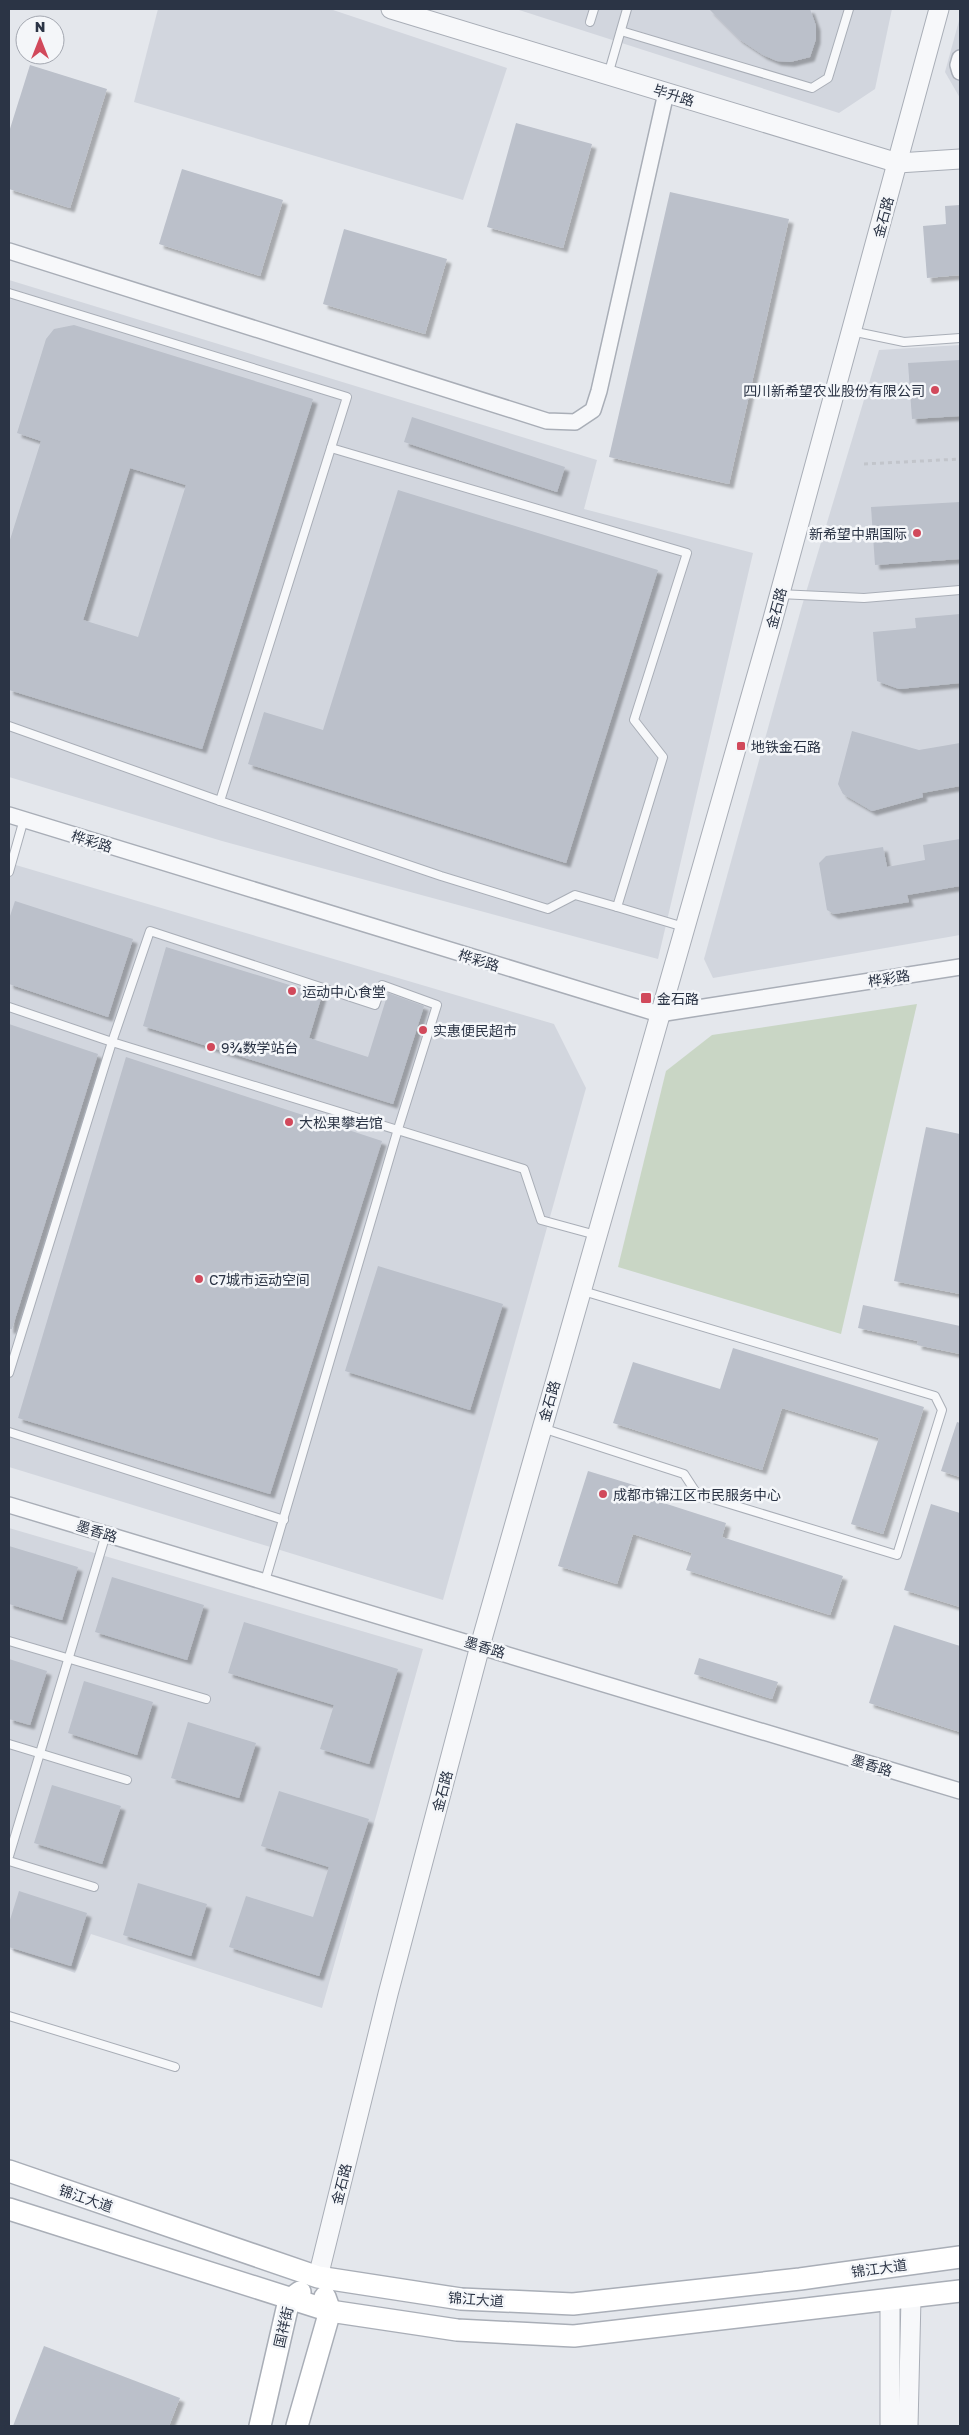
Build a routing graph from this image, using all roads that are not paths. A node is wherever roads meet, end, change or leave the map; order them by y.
1 (391, 9) edge
2 (594, 9) edge
3 (628, 9) edge
4 (849, 9) edge
5 (939, 9) edge
6 (590, 22) dead end
7 (621, 31) junction
8 (960, 58) edge
9 (960, 72) edge
10 (608, 75) junction
11 (666, 93) junction
12 (960, 159) edge
13 (898, 163) junction
14 (9, 251) edge
15 (9, 292) edge
16 (851, 331) junction
17 (960, 338) edge
18 (331, 448) junction
19 (960, 590) edge
20 (779, 594) junction
21 (9, 726) edge
22 (220, 801) junction
23 (9, 815) edge
24 (24, 819) junction
25 (9, 872) edge
26 (617, 907) junction
27 (684, 927) junction
28 (960, 967) edge
29 (9, 1007) edge
30 (659, 1014) junction
31 (112, 1042) junction
32 (398, 1129) junction
33 (596, 1235) junction
34 (581, 1290) junction
35 (9, 1373) edge
36 (542, 1428) junction
37 (9, 1432) edge
38 (9, 1504) edge
39 (284, 1520) junction
40 (106, 1534) junction
41 (265, 1581) junction
42 (9, 1641) edge
43 (480, 1646) junction
44 (68, 1658) junction
45 (206, 1699) dead end
46 (9, 1744) edge
47 (40, 1753) junction
48 (127, 1780) dead end
49 (960, 1791) edge
50 (9, 1856) edge
51 (9, 1860) edge
52 (94, 1887) dead end
53 (9, 2016) edge
54 (175, 2067) dead end
55 (9, 2171) edge
56 (9, 2209) edge
57 (960, 2257) edge
58 (318, 2277) junction
59 (960, 2291) edge
60 (911, 2298) junction
61 (289, 2300) junction
62 (890, 2300) junction
63 (330, 2311) junction
64 (260, 2426) edge
65 (297, 2426) edge
66 (890, 2426) edge
67 (908, 2426) edge

1 - 10 street, 毕升路
2 - 6 lane
3 - 7 lane
4 - 7 lane
5 - 13 street, 金石路
7 - 10 lane
8 - 9 street
10 - 11 street, 毕升路
11 - 13 street, 毕升路
11 - 14 street
12 - 13 street, 毕升路
13 - 16 street, 金石路
15 - 18 lane
16 - 17 lane
16 - 20 street, 金石路
18 - 22 lane
18 - 26 lane
19 - 20 lane
20 - 27 street, 金石路
21 - 22 lane
22 - 26 lane
23 - 24 street, 桦彩路
24 - 25 lane
24 - 30 street, 桦彩路
26 - 27 lane
27 - 30 street, 金石路
28 - 30 street, 桦彩路
29 - 31 lane
30 - 33 street, 金石路
31 - 32 lane
31 - 32 lane
31 - 35 lane
32 - 33 lane
32 - 39 lane
33 - 34 street, 金石路
34 - 36 street, 金石路
34 - 36 lane
36 - 43 street, 金石路
37 - 39 lane
38 - 40 street, 墨香路
39 - 41 lane
40 - 41 street, 墨香路
40 - 44 lane
41 - 43 street, 墨香路
42 - 44 lane
43 - 49 street, 墨香路
43 - 58 street, 金石路
44 - 45 lane
44 - 47 lane
46 - 47 lane
47 - 48 lane
47 - 50 lane
51 - 52 lane
53 - 54 lane
55 - 58 main road, 锦江大道
56 - 61 main road
57 - 58 main road, 锦江大道
58 - 61 main road, 国祥街
58 - 63 main road
59 - 60 main road
60 - 62 main road
60 - 67 street
61 - 63 main road
61 - 64 main road, 国祥街
62 - 63 main road
62 - 66 street
63 - 65 main road

